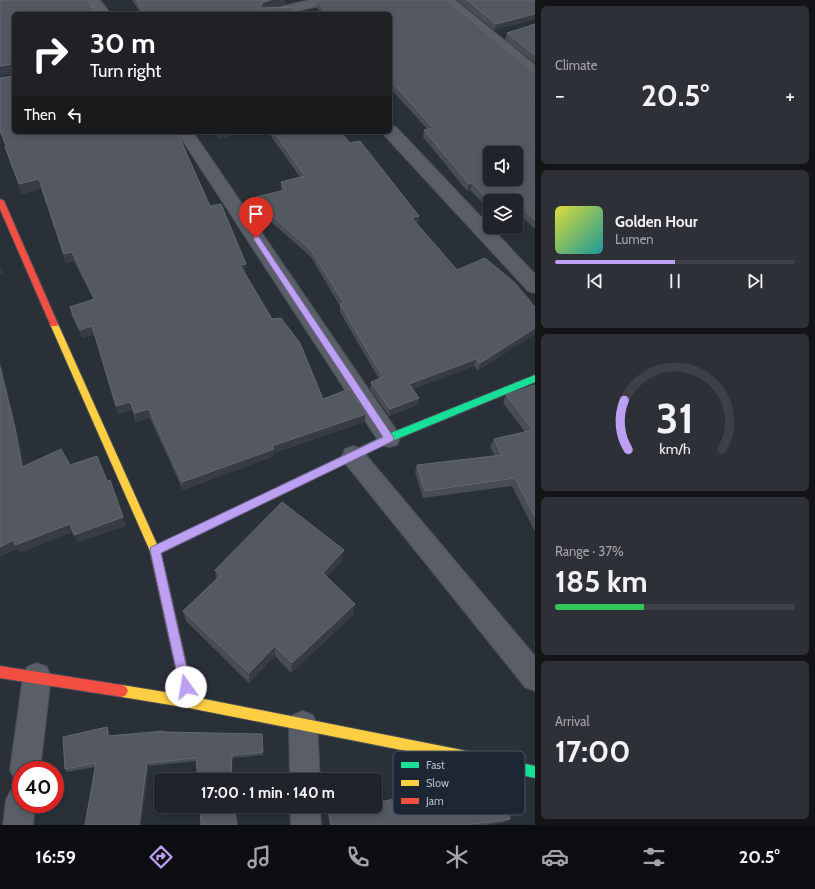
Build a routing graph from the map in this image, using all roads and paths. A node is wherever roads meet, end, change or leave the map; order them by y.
1 (93, 0) edge
2 (268, 0) edge
3 (326, 0) edge
4 (446, 0) edge
5 (102, 12) edge
6 (274, 12) edge
7 (279, 12) edge
8 (506, 33) edge
9 (492, 37) junction
10 (535, 73) edge
11 (392, 133) edge
12 (186, 134) edge
13 (0, 201) edge
14 (535, 286) edge
15 (535, 378) edge
16 (389, 438) junction
17 (353, 456) junction
18 (155, 550) junction
19 (0, 672) edge
20 (37, 677) junction
21 (535, 677) edge
22 (189, 702) junction
23 (303, 725) junction
24 (436, 751) edge
25 (26, 761) edge
26 (525, 770) edge
27 (535, 772) edge
28 (305, 773) edge
29 (19, 813) edge
30 (305, 813) edge
31 (18, 825) edge
32 (306, 825) edge

1 - 5 street
2 - 6 street
3 - 7 street
4 - 9 street
8 - 9 street
9 - 10 street
11 - 14 street
12 - 16 street
13 - 18 street
15 - 16 street
16 - 17 street
17 - 18 street
17 - 21 street
18 - 22 street
19 - 20 street
20 - 22 street
20 - 25 street
22 - 23 street
23 - 24 street
23 - 28 street
26 - 27 street
29 - 31 street
30 - 32 street

